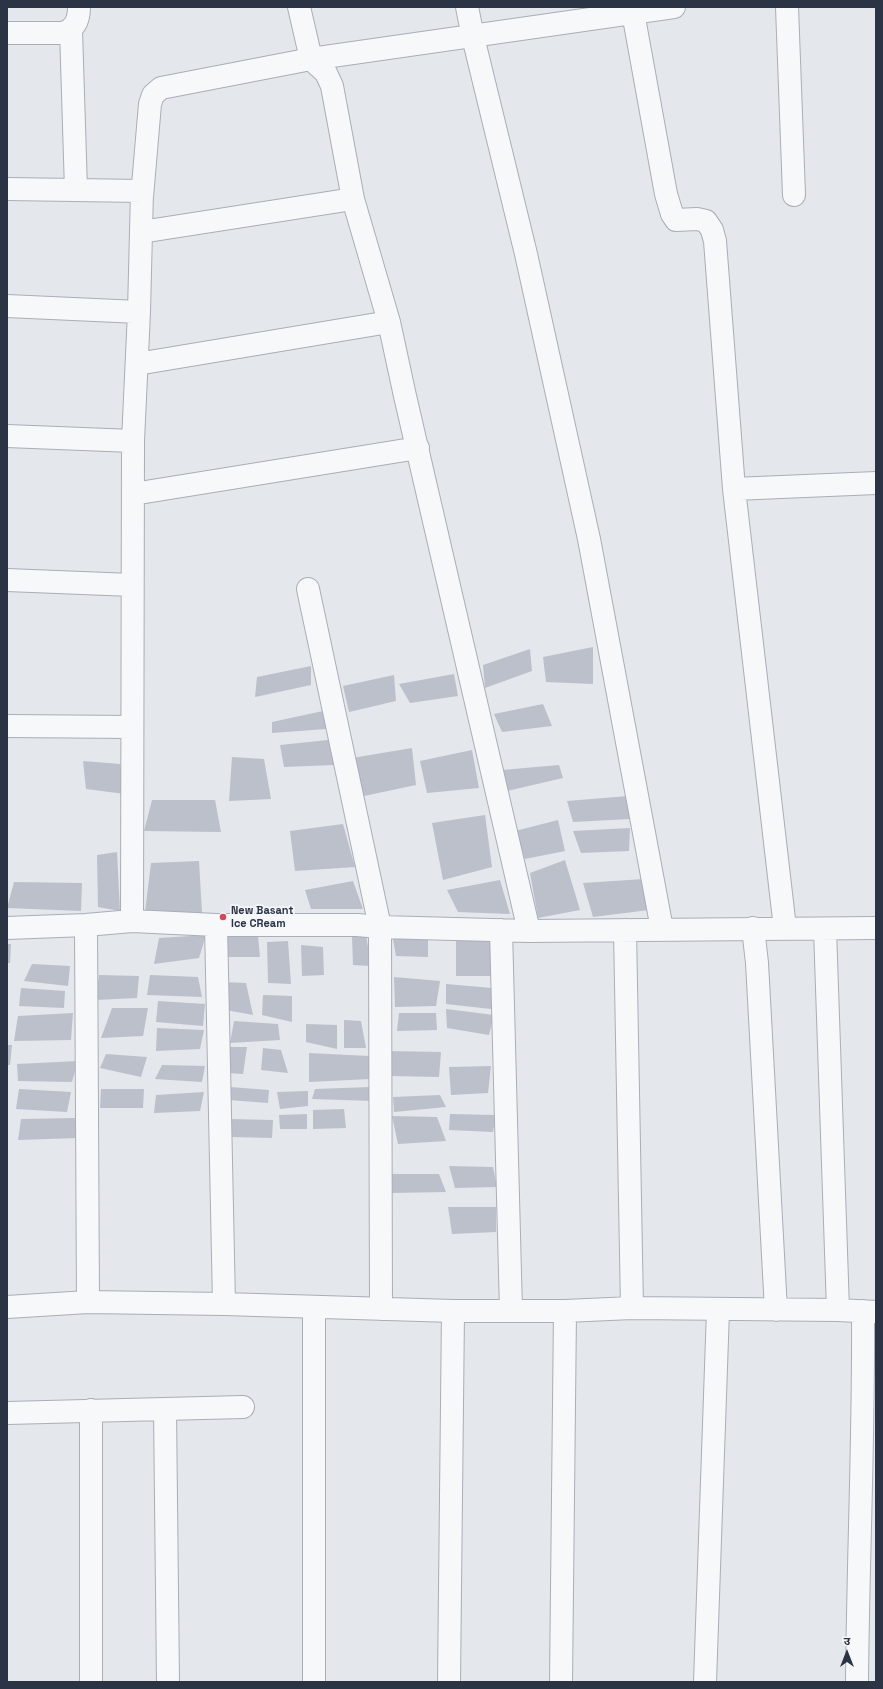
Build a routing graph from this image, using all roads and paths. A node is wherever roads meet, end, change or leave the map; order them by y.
1 (79, 7) edge
2 (299, 7) edge
3 (467, 7) edge
4 (674, 7) edge
5 (787, 7) edge
6 (633, 10) edge
7 (71, 30) junction
8 (7, 33) edge
9 (473, 37) junction
10 (311, 59) junction
11 (7, 189) edge
12 (76, 190) junction
13 (794, 195) dead end
14 (142, 197) junction
15 (354, 198) junction
16 (141, 232) junction
17 (7, 306) edge
18 (139, 312) junction
19 (389, 322) junction
20 (137, 364) junction
21 (7, 436) edge
22 (133, 441) junction
23 (418, 448) junction
24 (876, 483) edge
25 (734, 489) junction
26 (133, 494) junction
27 (7, 580) edge
28 (132, 585) junction
29 (308, 589) dead end
30 (7, 726) edge
31 (132, 727) junction
32 (132, 921) junction
33 (86, 925) junction
34 (216, 925) junction
35 (380, 927) junction
36 (7, 928) edge
37 (753, 928) junction
38 (786, 928) junction
39 (876, 928) edge
40 (662, 929) junction
41 (825, 929) junction
42 (501, 930) junction
43 (625, 930) junction
44 (529, 931) junction
45 (88, 1302) junction
46 (224, 1304) junction
47 (7, 1307) edge
48 (314, 1307) junction
49 (632, 1308) junction
50 (381, 1309) junction
51 (718, 1310) junction
52 (776, 1310) junction
53 (838, 1310) junction
54 (453, 1311) junction
55 (511, 1311) junction
56 (565, 1311) junction
57 (869, 1312) edge
58 (243, 1407) dead end
59 (165, 1409) junction
60 (91, 1410) junction
61 (7, 1412) edge
62 (91, 1682) edge
63 (168, 1682) edge
64 (314, 1682) edge
65 (448, 1682) edge
66 (561, 1682) edge
67 (705, 1682) edge
68 (857, 1682) edge

1 - 7 street
2 - 10 street
3 - 9 street
4 - 6 street
5 - 13 street
6 - 9 street
6 - 25 street
7 - 8 street
7 - 12 street
9 - 10 street
9 - 40 street
10 - 14 street
10 - 15 street
11 - 12 street
12 - 14 street
14 - 16 street
15 - 16 street
15 - 19 street
16 - 18 street
17 - 18 street
18 - 20 street
19 - 20 street
19 - 23 street
20 - 22 street
21 - 22 street
22 - 26 street
23 - 26 street
23 - 44 street
24 - 25 street
25 - 38 street
26 - 28 street
27 - 28 street
28 - 31 street
29 - 35 street
30 - 31 street
31 - 32 street
32 - 33 street
32 - 34 street
33 - 36 street
33 - 45 street
34 - 35 street
34 - 46 street
35 - 42 street
35 - 50 street
37 - 38 street
37 - 40 street
37 - 52 street
38 - 41 street
39 - 41 street
40 - 43 street
41 - 53 street
42 - 44 street
42 - 55 street
43 - 44 street
43 - 49 street
45 - 46 street
45 - 47 street
46 - 48 street
48 - 50 street
48 - 64 street
49 - 51 street
49 - 56 street
50 - 54 street
51 - 52 street
51 - 67 street
52 - 53 street
53 - 57 street
54 - 55 street
54 - 65 street
55 - 56 street
56 - 66 street
57 - 68 street
58 - 59 street
59 - 60 street
59 - 63 street
60 - 61 street
60 - 62 street

